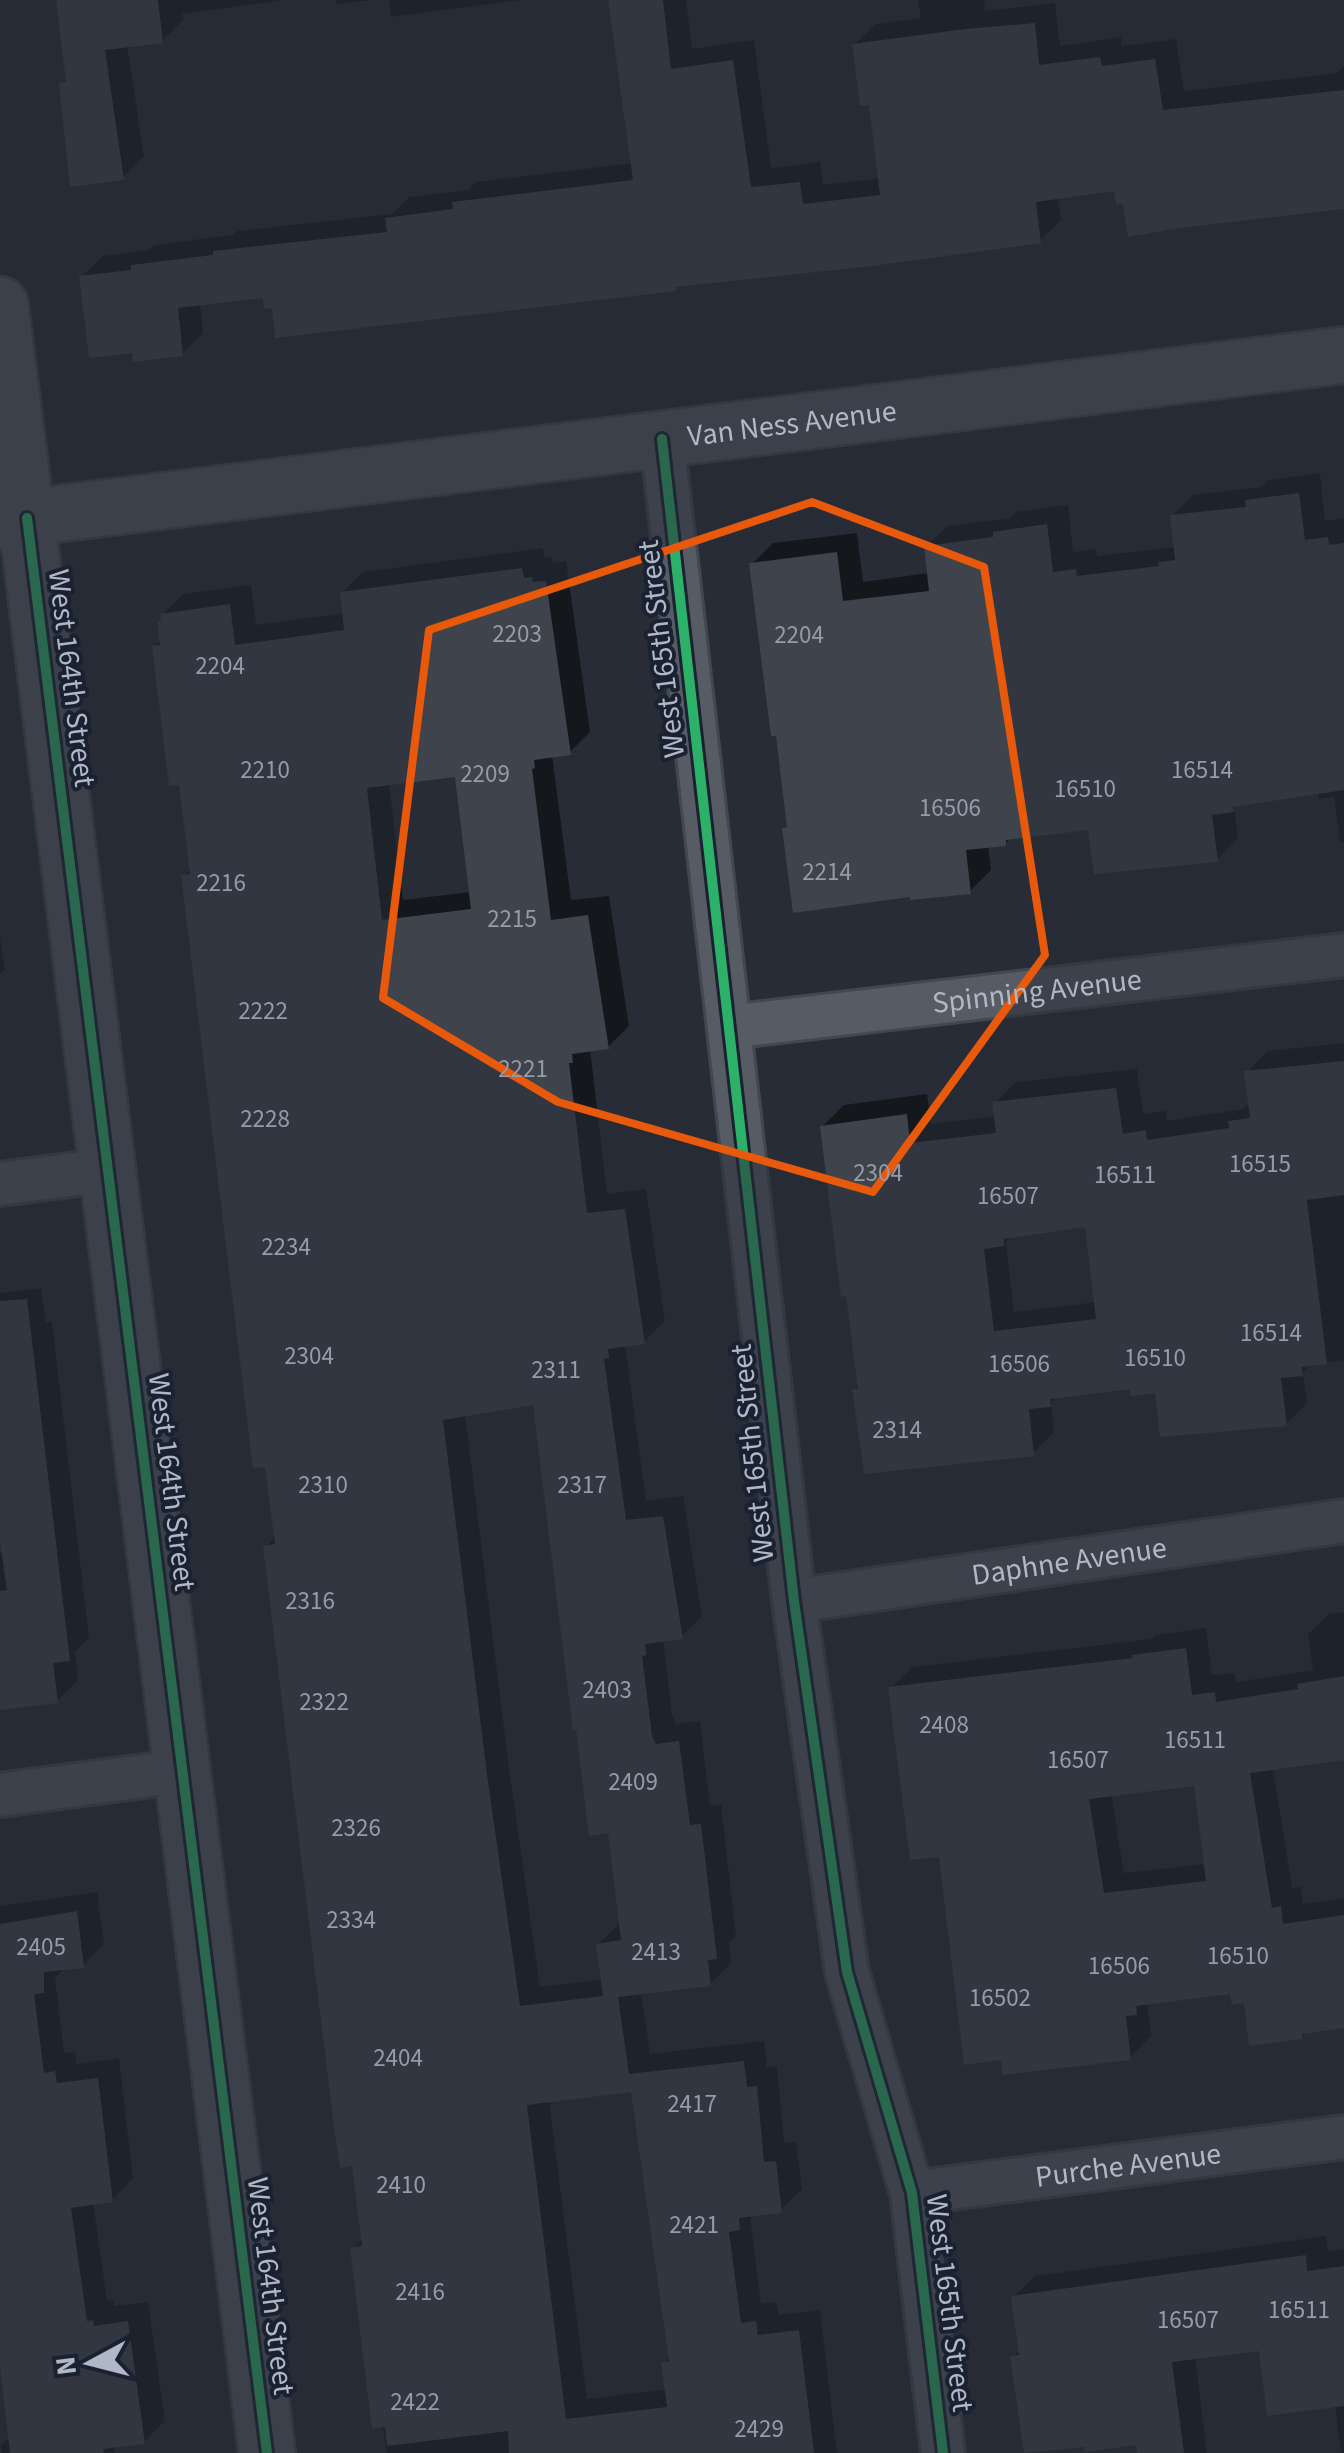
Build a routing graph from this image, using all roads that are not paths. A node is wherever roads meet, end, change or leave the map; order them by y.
1 (0, 305) edge
2 (1344, 354) edge
3 (662, 439) junction
4 (13, 519) edge
5 (1344, 954) edge
6 (729, 1027) junction
7 (108, 1170) junction
8 (0, 1184) edge
9 (1344, 1521) edge
10 (794, 1600) junction
11 (182, 1771) junction
12 (0, 1794) edge
13 (1344, 2137) edge
14 (912, 2193) junction
15 (267, 2453) edge
16 (943, 2453) edge

1 - 4 street, West 164th Street
2 - 3 street, Van Ness Avenue
3 - 4 street, Van Ness Avenue
3 - 6 street, West 165th Street
4 - 7 street, West 164th Street
5 - 6 street, Spinning Avenue
6 - 10 street, West 165th Street
7 - 8 street
7 - 11 street, West 164th Street
9 - 10 street, Daphne Avenue
10 - 14 street, West 165th Street
11 - 12 street
11 - 15 street, West 164th Street
13 - 14 street, Purche Avenue
14 - 16 street, West 165th Street

